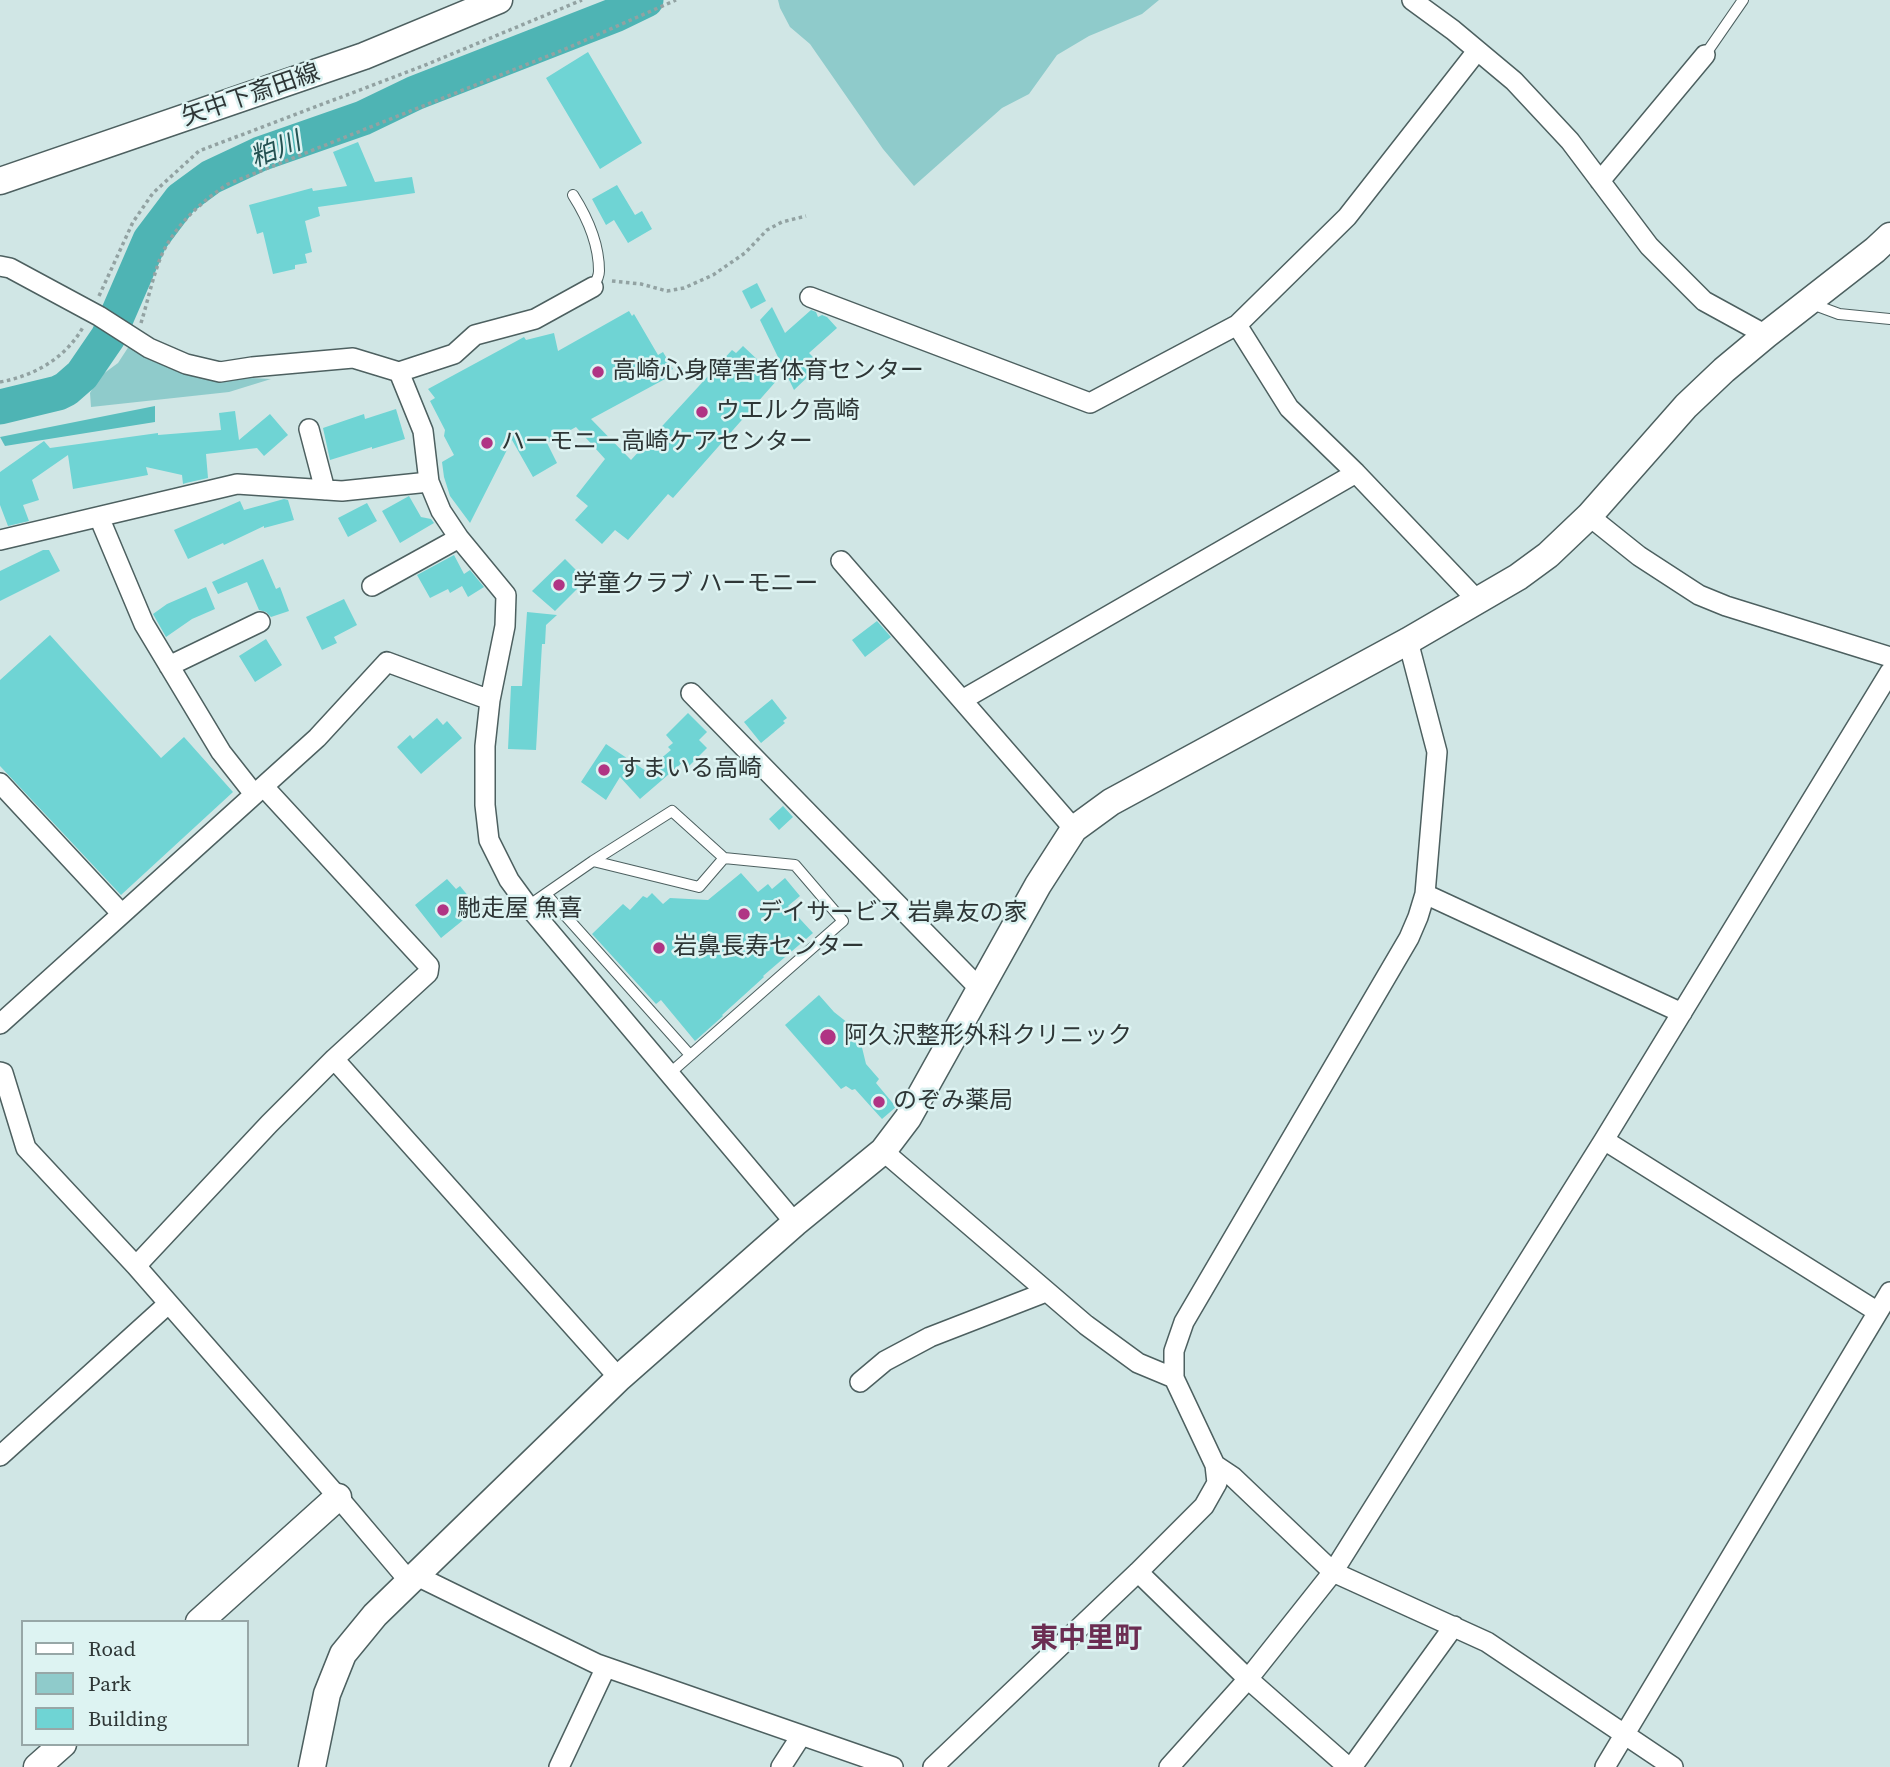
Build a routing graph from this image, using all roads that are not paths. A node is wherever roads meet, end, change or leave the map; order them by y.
1 (499, 0) edge
2 (1412, 0) edge
3 (1743, 0) edge
4 (1478, 51) junction
5 (1705, 55) joint
6 (0, 181) edge
7 (1600, 181) junction
8 (573, 195) dead end
9 (1890, 236) edge
10 (0, 266) edge
11 (593, 287) joint
12 (810, 297) dead end
13 (1808, 302) junction
14 (1890, 318) edge
15 (1237, 325) junction
16 (1766, 335) junction
17 (399, 372) junction
18 (309, 429) dead end
19 (1356, 473) junction
20 (429, 482) junction
21 (325, 490) junction
22 (1589, 516) junction
23 (99, 517) junction
24 (459, 538) junction
25 (0, 540) edge
26 (841, 561) dead end
27 (372, 586) dead end
28 (1477, 600) junction
29 (260, 622) dead end
30 (1408, 641) junction
31 (1890, 657) edge
32 (169, 666) junction
33 (1890, 672) edge
34 (691, 693) dead end
35 (490, 700) junction
36 (962, 700) junction
37 (0, 783) edge
38 (259, 791) junction
39 (1074, 829) junction
40 (724, 859) junction
41 (593, 861) junction
42 (546, 894) junction
43 (1425, 894) junction
44 (528, 906) junction
45 (121, 913) junction
46 (981, 990) junction
47 (1682, 1013) junction
48 (0, 1024) edge
49 (690, 1055) junction
50 (334, 1059) junction
51 (0, 1072) edge
52 (669, 1074) junction
53 (1604, 1140) junction
54 (883, 1151) junction
55 (795, 1223) junction
56 (136, 1266) junction
57 (1046, 1292) junction
58 (1890, 1292) edge
59 (168, 1304) junction
60 (1878, 1312) junction
61 (619, 1378) junction
62 (1174, 1378) junction
63 (860, 1382) dead end
64 (0, 1456) edge
65 (1215, 1465) junction
66 (338, 1497) junction
67 (1138, 1572) junction
68 (1333, 1572) junction
69 (414, 1579) junction
70 (201, 1620) edge
71 (1454, 1626) junction
72 (606, 1667) junction
73 (1248, 1679) junction
74 (1625, 1734) junction
75 (801, 1735) junction
76 (61, 1746) edge
77 (37, 1767) edge
78 (312, 1767) edge
79 (559, 1767) edge
80 (781, 1767) edge
81 (893, 1767) edge
82 (933, 1767) edge
83 (1169, 1767) edge
84 (1350, 1767) edge
85 (1605, 1767) edge
86 (1673, 1767) edge

1 - 6 street, 矢中下斎田線
2 - 4 street
3 - 5 lane
4 - 7 street
4 - 15 street
5 - 7 street
7 - 16 street
8 - 11 lane
9 - 13 street
10 - 17 street
11 - 17 street
12 - 15 street
13 - 14 lane
13 - 16 street
15 - 19 street
16 - 22 street
17 - 20 street
18 - 21 street
19 - 28 street
19 - 36 street
20 - 21 street
20 - 24 street
21 - 23 street
22 - 28 street
22 - 31 street
23 - 25 street
23 - 32 street
24 - 27 street
24 - 35 street
26 - 36 street
28 - 30 street
29 - 32 street
30 - 39 street
30 - 43 street
32 - 38 street
33 - 47 street
34 - 46 street
35 - 38 street
35 - 44 street
36 - 39 street
37 - 45 street
38 - 45 street
38 - 50 street
39 - 46 street
40 - 41 lane
40 - 41 lane
40 - 49 lane
41 - 42 lane
42 - 44 lane
42 - 49 lane
43 - 47 street
43 - 62 street
44 - 52 street
45 - 48 street
46 - 54 street
47 - 53 street
49 - 52 lane
50 - 56 street
50 - 61 street
51 - 56 street
52 - 55 street
53 - 60 street
53 - 68 street
54 - 55 street
54 - 57 street
55 - 61 street
56 - 59 street
57 - 62 street
57 - 63 street
58 - 60 street
59 - 64 street
59 - 66 street
60 - 74 street
61 - 69 street
62 - 65 street
65 - 67 street
65 - 68 street
66 - 69 street
66 - 70 street
67 - 73 street
67 - 82 street
68 - 71 street
68 - 73 street
69 - 72 street
69 - 78 street
71 - 74 street
71 - 84 street
72 - 75 street
72 - 79 street
73 - 83 street
73 - 84 street
74 - 85 street
74 - 86 street
75 - 80 street
75 - 81 street
76 - 77 street

